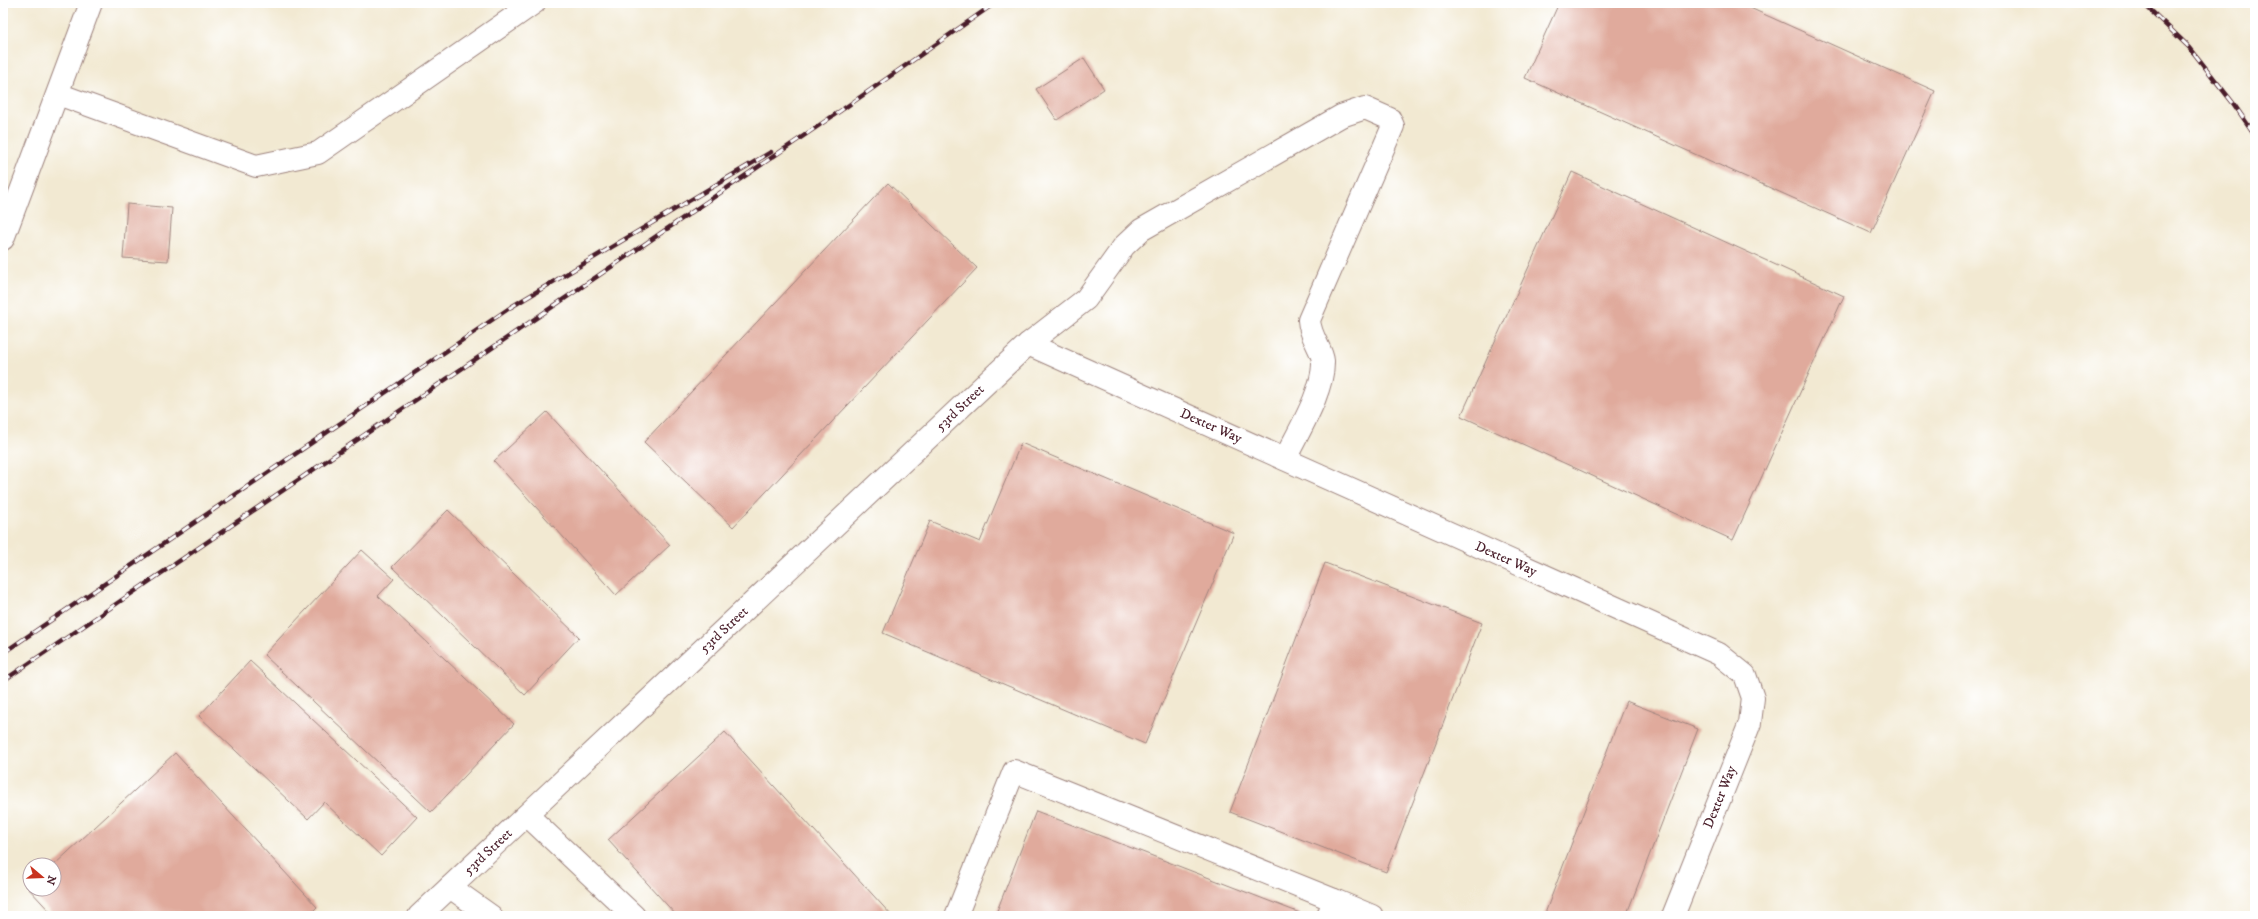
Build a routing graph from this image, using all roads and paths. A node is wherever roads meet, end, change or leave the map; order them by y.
1 (91, 3) edge
2 (534, 3) edge
3 (58, 94) junction
4 (3, 239) edge
5 (1028, 344) junction
6 (1286, 459) junction
7 (527, 815) junction
8 (450, 887) junction
9 (1331, 908) edge
10 (419, 916) edge
11 (491, 916) edge
12 (634, 916) edge
13 (956, 916) edge
14 (1372, 916) edge
15 (1673, 916) edge

1 - 3 street
2 - 3 street
3 - 4 street
5 - 6 street, Dexter Way
5 - 6 street, 53rd Street
5 - 7 street, 53rd Street
6 - 15 street, Dexter Way
7 - 8 street, 53rd Street
7 - 12 street
8 - 10 street, 53rd Street
8 - 11 street
9 - 13 street
9 - 14 street

